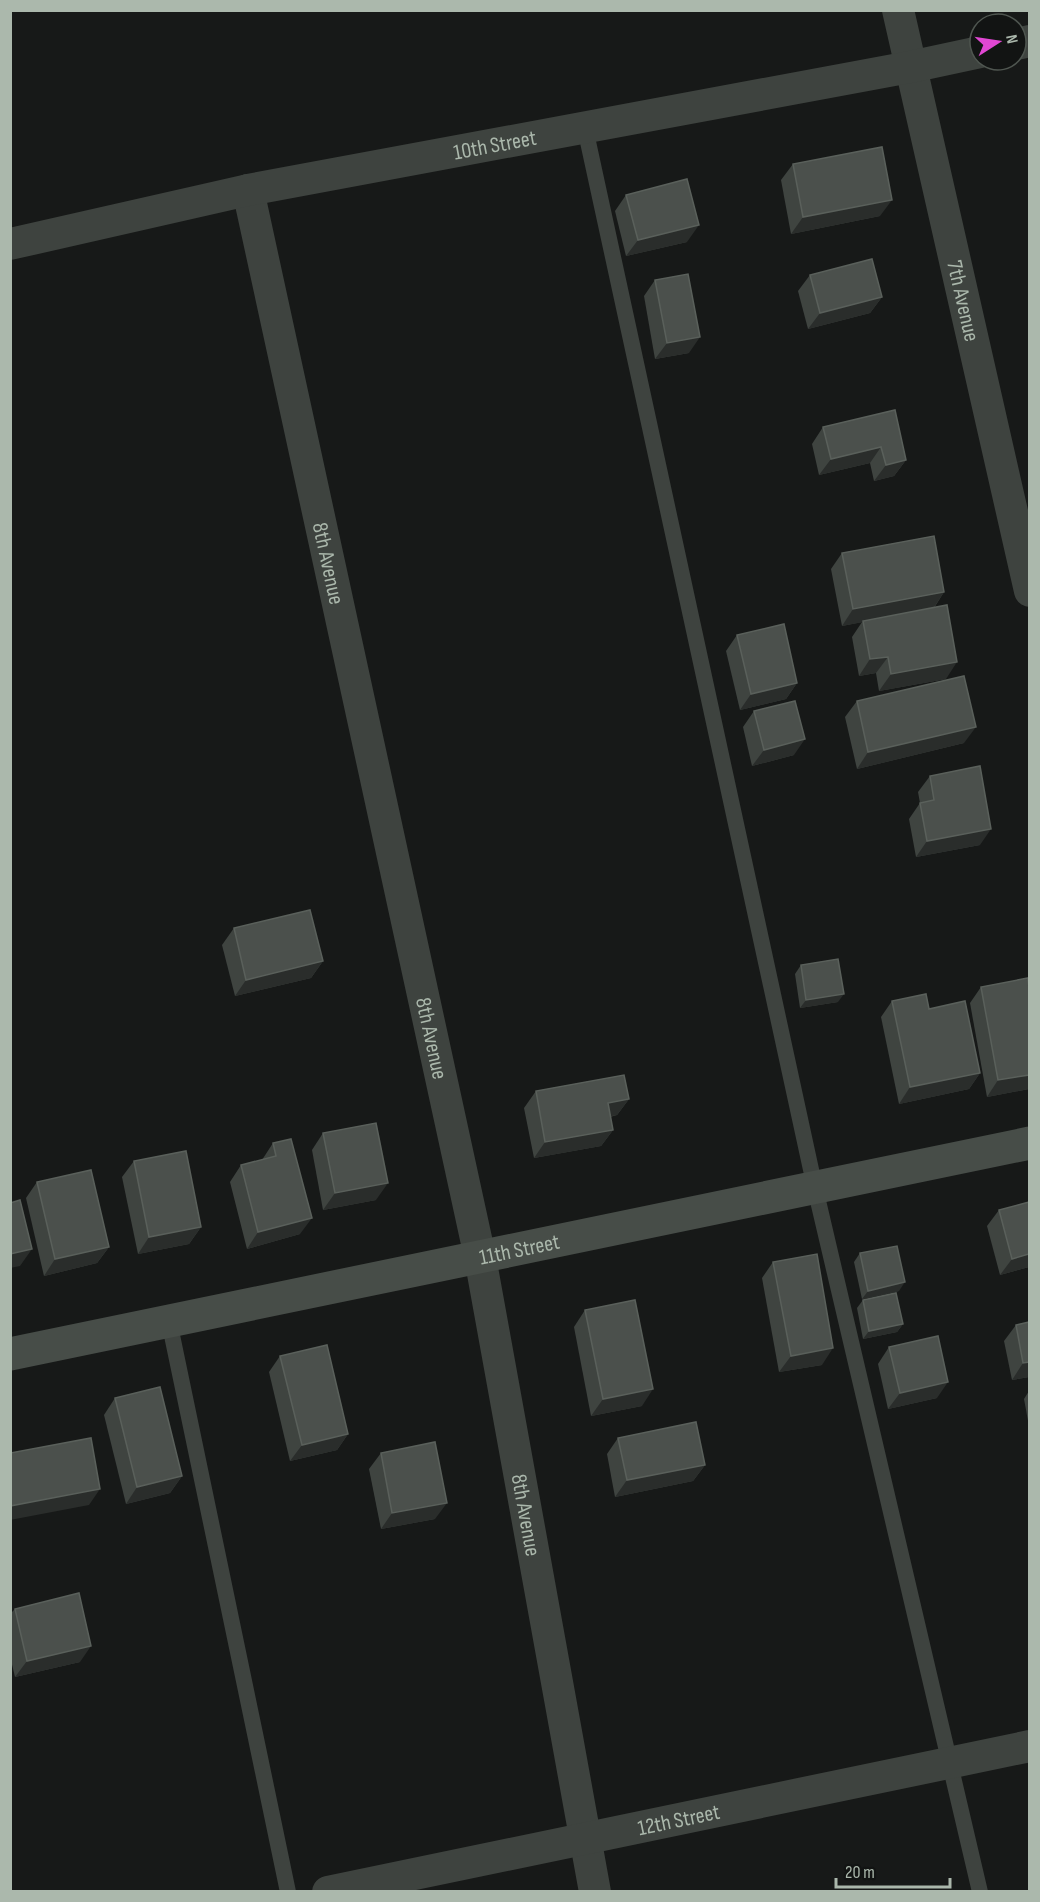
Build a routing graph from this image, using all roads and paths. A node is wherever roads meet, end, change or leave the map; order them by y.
1 (898, 10) edge
2 (968, 55) edge
3 (910, 67) junction
4 (585, 128) junction
5 (248, 190) junction
6 (10, 244) edge
7 (1029, 591) edge
8 (1029, 1143) edge
9 (815, 1188) junction
10 (480, 1257) junction
11 (170, 1321) junction
12 (10, 1354) edge
13 (1029, 1746) edge
14 (952, 1762) junction
15 (584, 1838) junction
16 (288, 1892) edge
17 (328, 1892) edge
18 (595, 1892) edge
19 (980, 1892) edge

1 - 3 street, 7th Avenue
2 - 3 street, 10th Street
3 - 4 street, 10th Street
3 - 7 street, 7th Avenue
4 - 5 street, 10th Street
4 - 9 lane
5 - 6 street, 10th Street
5 - 10 street, 8th Avenue
8 - 9 main road, 11th Street
9 - 10 main road, 11th Street
9 - 14 lane
10 - 11 main road, 11th Street
10 - 15 street, 8th Avenue
11 - 12 main road, 11th Street
11 - 16 lane
13 - 14 street, 12th Street
14 - 15 street, 12th Street
14 - 19 lane
15 - 17 street, 12th Street
15 - 18 street, 8th Avenue

